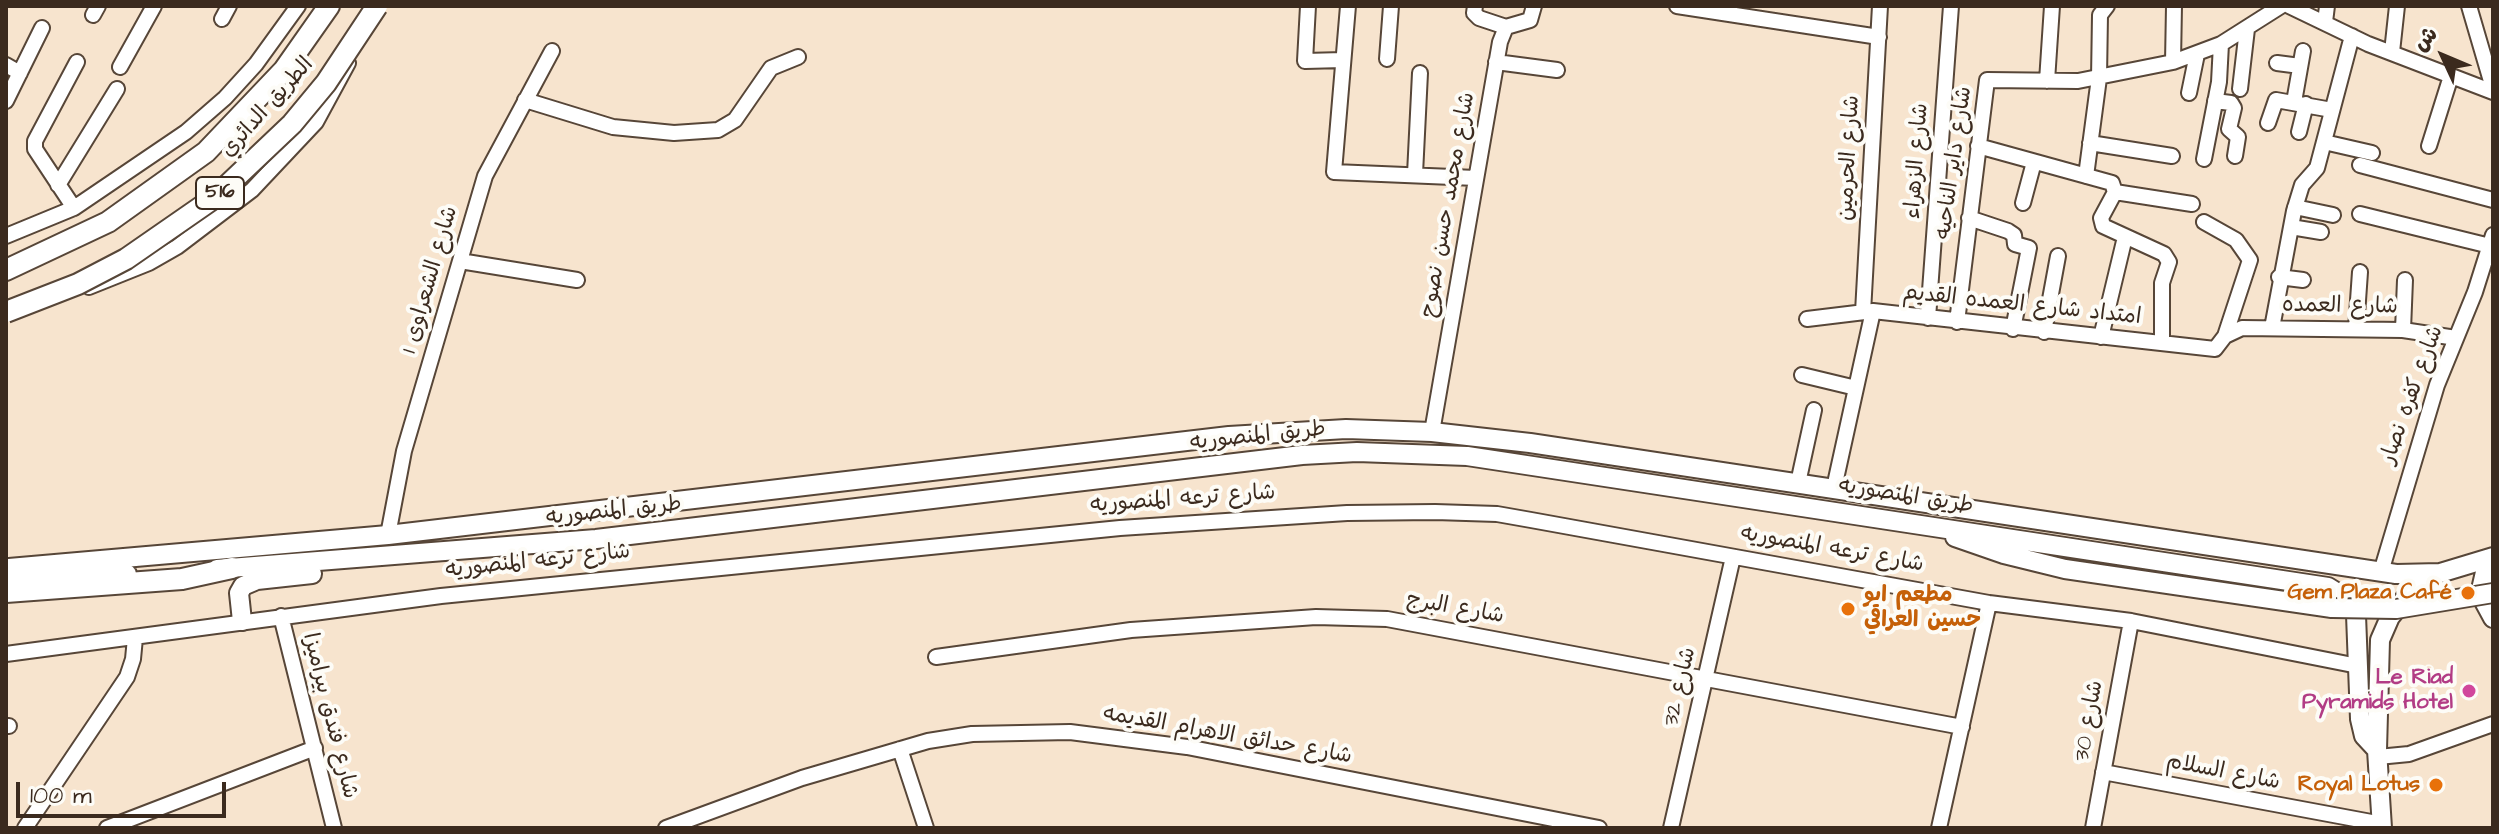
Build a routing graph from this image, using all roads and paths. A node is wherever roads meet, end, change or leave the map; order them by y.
1 (154, 6) edge
2 (298, 6) edge
3 (329, 6) edge
4 (371, 6) edge
5 (377, 6) edge
6 (1308, 6) edge
7 (1348, 6) edge
8 (1391, 6) edge
9 (1475, 6) edge
10 (1534, 6) edge
11 (1677, 6) edge
12 (1880, 6) edge
13 (1951, 6) edge
14 (2052, 6) edge
15 (2107, 6) edge
16 (2174, 6) edge
17 (2281, 6) edge
18 (2289, 6) edge
19 (2327, 6) edge
20 (2397, 6) edge
21 (2469, 6) edge
22 (2325, 22) junction
23 (1506, 27) junction
24 (42, 28) dead end
25 (2247, 29) junction
26 (2352, 36) junction
27 (1879, 37) junction
28 (2221, 44) junction
29 (552, 51) dead end
30 (2303, 51) dead end
31 (2392, 52) junction
32 (2197, 54) junction
33 (798, 57) dead end
34 (1387, 59) dead end
35 (1343, 60) junction
36 (77, 62) dead end
37 (1496, 62) junction
38 (2173, 62) junction
39 (2277, 63) dead end
40 (6, 65) edge
41 (2300, 66) junction
42 (120, 67) dead end
43 (1557, 70) dead end
44 (20, 73) junction
45 (1420, 73) dead end
46 (2451, 76) junction
47 (2099, 78) junction
48 (2047, 81) junction
49 (117, 89) dead end
50 (2240, 89) dead end
51 (2493, 90) edge
52 (2189, 93) dead end
53 (525, 100) junction
54 (6, 101) edge
55 (2215, 101) junction
56 (2300, 103) junction
57 (2332, 110) junction
58 (2268, 123) dead end
59 (2299, 132) dead end
60 (2324, 142) junction
61 (2090, 143) junction
62 (1978, 146) junction
63 (2429, 146) dead end
64 (2372, 153) dead end
65 (2172, 156) dead end
66 (2235, 156) dead end
67 (2204, 159) dead end
68 (2034, 162) junction
69 (2360, 165) dead end
70 (1415, 174) junction
71 (2086, 176) junction
72 (1476, 178) junction
73 (58, 185) junction
74 (2115, 192) junction
75 (2493, 200) edge
76 (2023, 203) dead end
77 (2192, 204) dead end
78 (2295, 207) junction
79 (74, 208) junction
80 (2360, 214) dead end
81 (2333, 215) dead end
82 (1969, 218) junction
83 (2204, 222) dead end
84 (2291, 227) junction
85 (2321, 232) dead end
86 (6, 236) edge
87 (2125, 237) junction
88 (2491, 240) edge
89 (2058, 256) dead end
90 (460, 261) junction
91 (6, 270) edge
92 (2360, 272) dead end
93 (2279, 277) junction
94 (577, 280) dead end
95 (2303, 280) dead end
96 (2405, 280) dead end
97 (1868, 312) junction
98 (6, 314) edge
99 (1928, 318) junction
100 (1807, 319) dead end
101 (1957, 322) junction
102 (2272, 328) junction
103 (2013, 329) junction
104 (2356, 329) junction
105 (2403, 330) junction
106 (2044, 332) junction
107 (2225, 336) junction
108 (2101, 337) junction
109 (2456, 338) junction
110 (2162, 343) junction
111 (1802, 375) dead end
112 (1856, 388) junction
113 (1814, 410) dead end
114 (1432, 432) junction
115 (929, 472) junction
116 (1798, 483) junction
117 (1834, 488) junction
118 (932, 499) junction
119 (1927, 525) junction
120 (388, 535) junction
121 (1733, 557) junction
122 (2490, 558) edge
123 (360, 559) junction
124 (6, 568) edge
125 (232, 568) junction
126 (2381, 572) junction
127 (2424, 575) junction
128 (6, 580) edge
129 (6, 592) edge
130 (2493, 593) edge
131 (1989, 603) junction
132 (281, 616) junction
133 (2493, 618) edge
134 (242, 621) junction
135 (2131, 621) junction
136 (135, 638) junction
137 (6, 654) edge
138 (936, 657) dead end
139 (2358, 666) junction
140 (1705, 679) junction
141 (2493, 724) edge
142 (1962, 727) junction
143 (315, 748) junction
144 (900, 749) junction
145 (2377, 754) junction
146 (2103, 772) junction
147 (2382, 826) edge
148 (25, 828) edge
149 (107, 828) edge
150 (334, 828) edge
151 (666, 828) edge
152 (926, 828) edge
153 (1599, 828) edge
154 (1671, 828) edge
155 (1939, 828) edge
156 (2093, 828) edge

1 - 42 street
2 - 79 street
3 - 91 highway, الطريق الدائري / 516
4 - 98 street
5 - 98 highway, الطريق الدائري / 516, bridge
6 - 35 street
7 - 35 street
8 - 34 street
9 - 23 street
10 - 23 street
11 - 27 street
12 - 27 street, شارع الحرمين
13 - 99 street, شارع الزهراء
14 - 48 street
15 - 47 street
16 - 38 street
17 - 25 street, شارع داير الناحيه
18 - 22 street
19 - 22 street
20 - 31 street
21 - 51 street
22 - 26 street
23 - 37 street, شارع محمد حسن نصوح
24 - 44 street
25 - 28 street, شارع داير الناحيه
25 - 50 street
26 - 31 street
26 - 57 street
27 - 97 street, شارع الحرمين
28 - 32 street, شارع داير الناحيه
28 - 55 street
29 - 53 street, شارع الشعراوى 1
30 - 41 street
31 - 46 street
32 - 38 street, شارع داير الناحيه
32 - 52 street
33 - 53 street
35 - 70 street
36 - 73 street
37 - 43 street
37 - 72 street, شارع محمد حسن نصوح
38 - 47 street, شارع داير الناحيه
39 - 41 street
40 - 44 street
41 - 56 street
44 - 54 street
45 - 70 street
46 - 51 street
46 - 63 street
47 - 48 street, شارع داير الناحيه
47 - 61 street
48 - 62 street, شارع داير الناحيه
49 - 73 street
53 - 90 street, شارع الشعراوى 1
55 - 66 street
55 - 67 street
56 - 57 street
56 - 58 street
56 - 59 street
57 - 60 street
60 - 64 street
60 - 78 street
61 - 65 street
61 - 71 street
62 - 68 street
62 - 82 street, شارع داير الناحيه
68 - 71 street
68 - 76 street
69 - 75 street
70 - 72 street
71 - 74 street
72 - 114 street, شارع محمد حسن نصوح
73 - 79 street
74 - 77 street
74 - 87 street
78 - 81 street
78 - 84 street
79 - 86 street
80 - 88 street
82 - 101 street, شارع داير الناحيه
82 - 103 street
83 - 107 street
84 - 85 street
84 - 93 street
87 - 108 street
87 - 110 street
88 - 109 street, شارع كفره نصار
89 - 106 street
90 - 94 street
90 - 120 street, شارع الشعراوى 1
92 - 104 street
93 - 95 street
93 - 102 street
96 - 105 street
97 - 99 street, امتداد شارع العمده القديم
97 - 100 street, امتداد شارع العمده القديم
97 - 112 street
99 - 101 street, امتداد شارع العمده القديم
101 - 103 street, امتداد شارع العمده القديم
102 - 104 street, شارع العمده
102 - 107 street, شارع العمده
103 - 106 street, امتداد شارع العمده القديم
104 - 105 street, شارع العمده
105 - 109 street, شارع العمده
106 - 108 street, امتداد شارع العمده القديم
107 - 110 street, امتداد شارع العمده القديم
108 - 110 street, امتداد شارع العمده القديم
109 - 126 street, شارع كفره نصار
111 - 112 street
112 - 117 street
113 - 116 street
114 - 115 main road, طريق المنصوريه
114 - 116 main road, طريق المنصوريه
115 - 118 main road
115 - 120 main road, طريق المنصوريه
116 - 117 main road, طريق المنصوريه
117 - 126 main road, طريق المنصوريه
118 - 119 main road, طريق المنصوريه
118 - 123 main road, طريق المنصوريه
119 - 130 main road, bridge
119 - 139 main road, طريق المنصوريه
120 - 124 main road, طريق المنصوريه
121 - 131 street, شارع ترعه المنصوريه
121 - 132 street, شارع ترعه المنصوريه
121 - 140 street, شارع 32
122 - 127 main road, طريق المنصوريه
122 - 133 main road
123 - 125 main road, طريق المنصوريه
123 - 134 main road
125 - 128 main road, طريق المنصوريه
125 - 129 highway
126 - 127 main road, طريق المنصوريه
127 - 145 main road
131 - 135 street, شارع ترعه المنصوريه
131 - 142 street
132 - 134 street, شارع ترعه المنصوريه
132 - 143 street, شارع فندق بيراميزا
134 - 136 street, شارع ترعه المنصوريه
135 - 139 street, شارع ترعه المنصوريه
135 - 146 street, شارع 30
136 - 137 street, شارع ترعه المنصوريه
136 - 148 street
138 - 140 street, شارع البرج
139 - 145 main road, طريق المنصوريه
140 - 142 street, شارع البرج
140 - 154 street, شارع 32
141 - 145 street
142 - 155 street
143 - 149 street
143 - 150 street, شارع فندق بيراميزا
144 - 151 street, شارع حدائق الاهرام القديمه
144 - 152 street
144 - 153 street, شارع حدائق الاهرام القديمه
145 - 147 main road
146 - 147 street, شارع السلام
146 - 156 street, شارع 30

